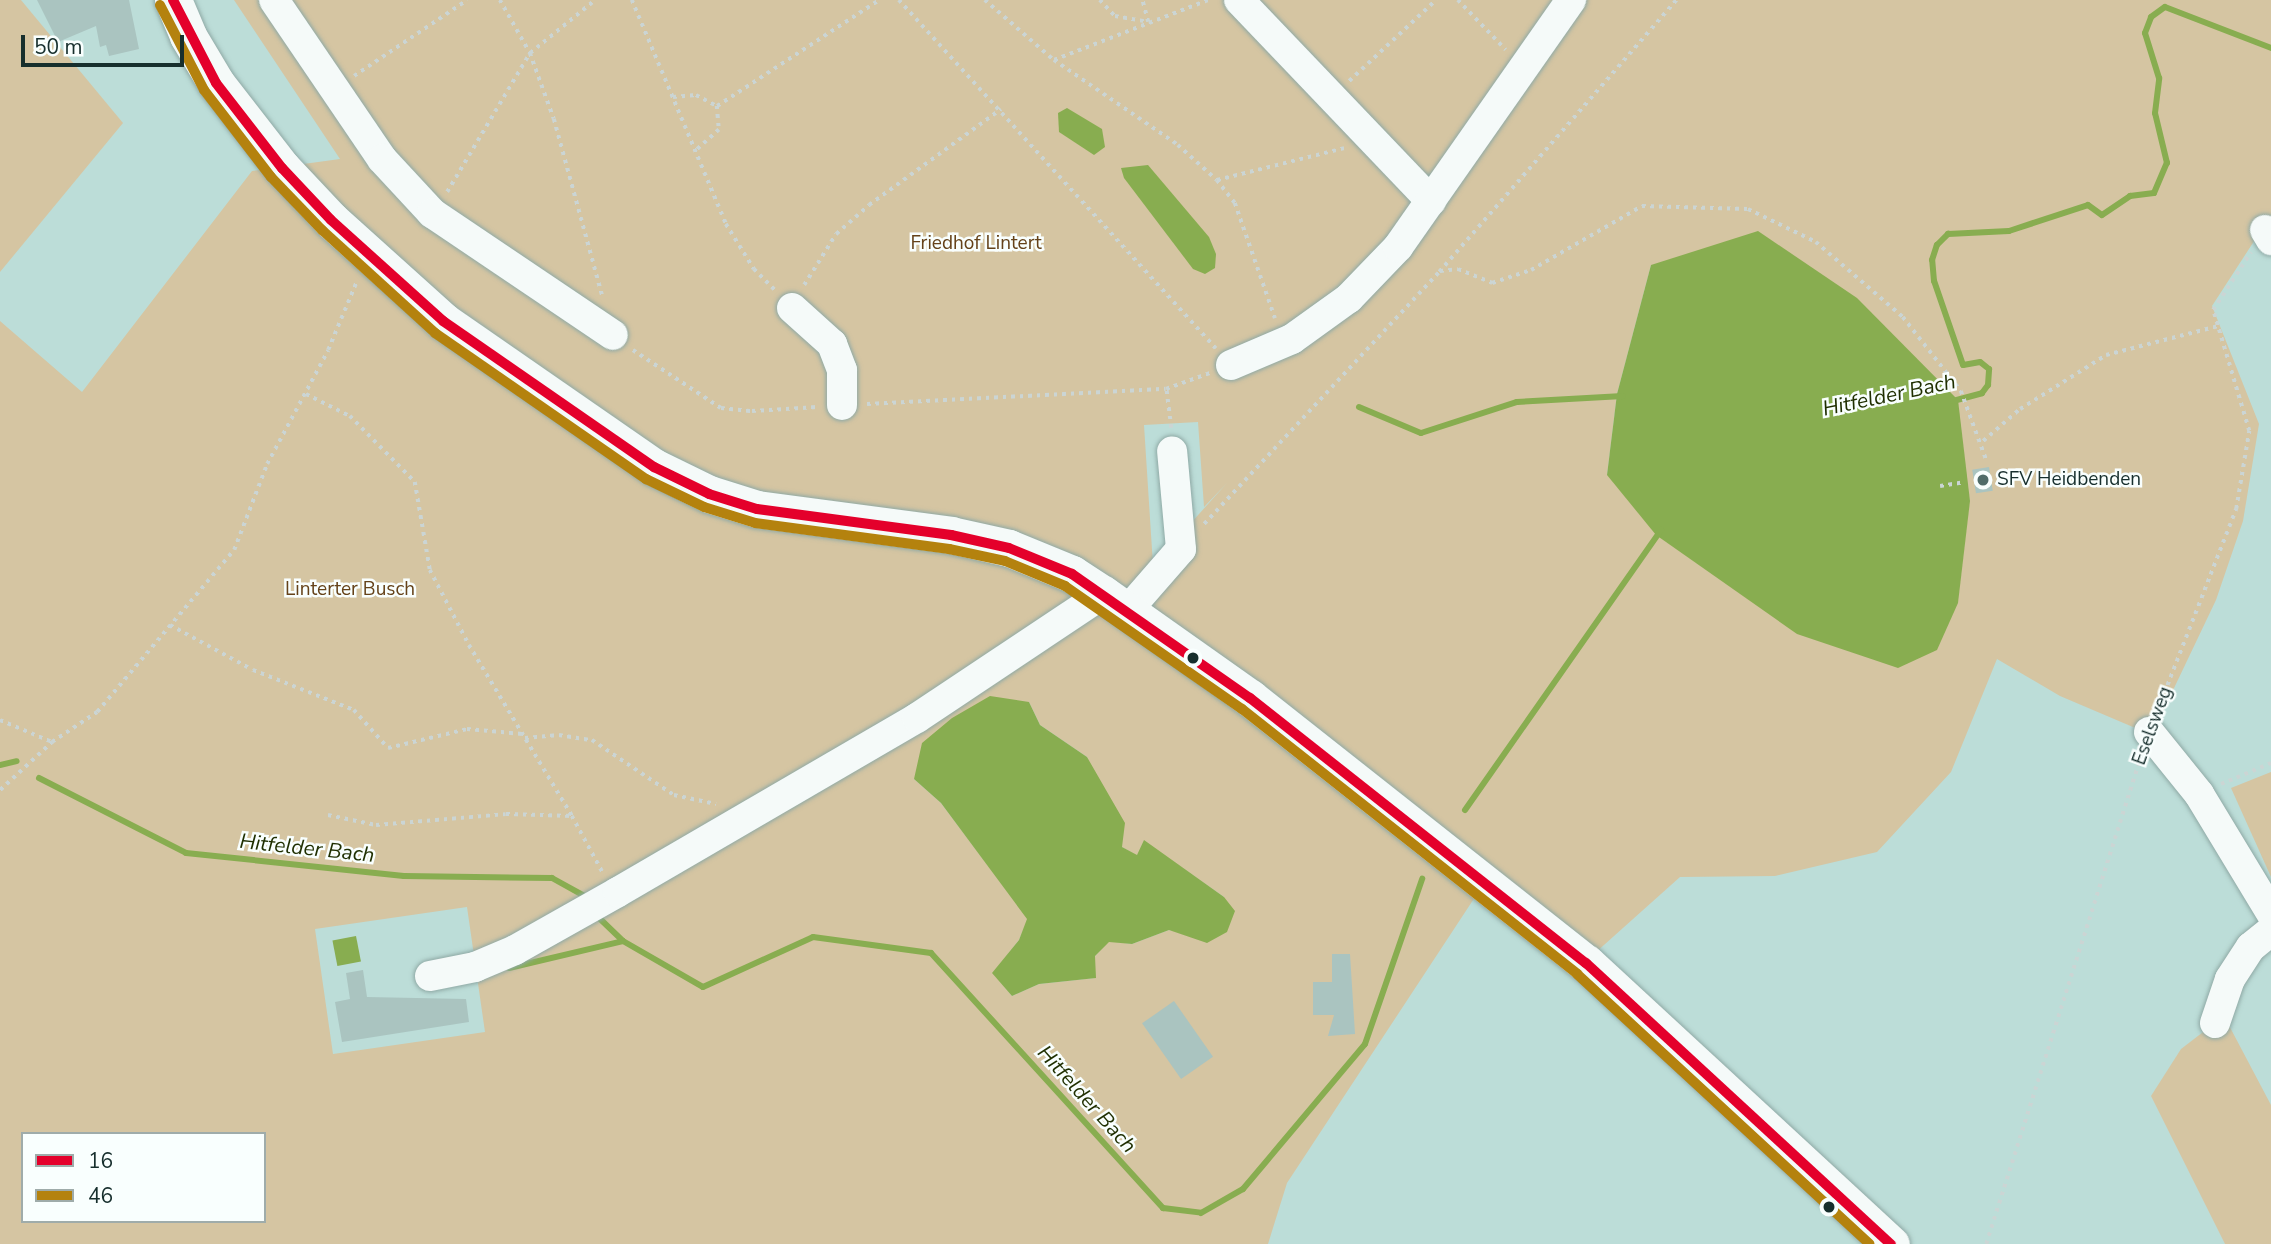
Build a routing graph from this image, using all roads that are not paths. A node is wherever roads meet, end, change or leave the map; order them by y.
1 (173, 0) edge
2 (274, 0) edge
3 (1239, 0) edge
4 (1571, 0) edge
5 (1431, 201) junction
6 (792, 307) road end
7 (613, 335) road end
8 (1231, 365) road end
9 (842, 405) road end
10 (1172, 451) road end
11 (1115, 603) junction
12 (2149, 732) road end
13 (2271, 913) edge
14 (2271, 931) edge
15 (430, 976) dead end
16 (2215, 1023) dead end
17 (1891, 1244) edge

1 - 11 main road
2 - 7 lane
3 - 5 lane
4 - 5 lane
5 - 8 lane
6 - 9 lane
10 - 11 lane
11 - 15 lane
11 - 17 main road
12 - 13 lane
14 - 16 lane

